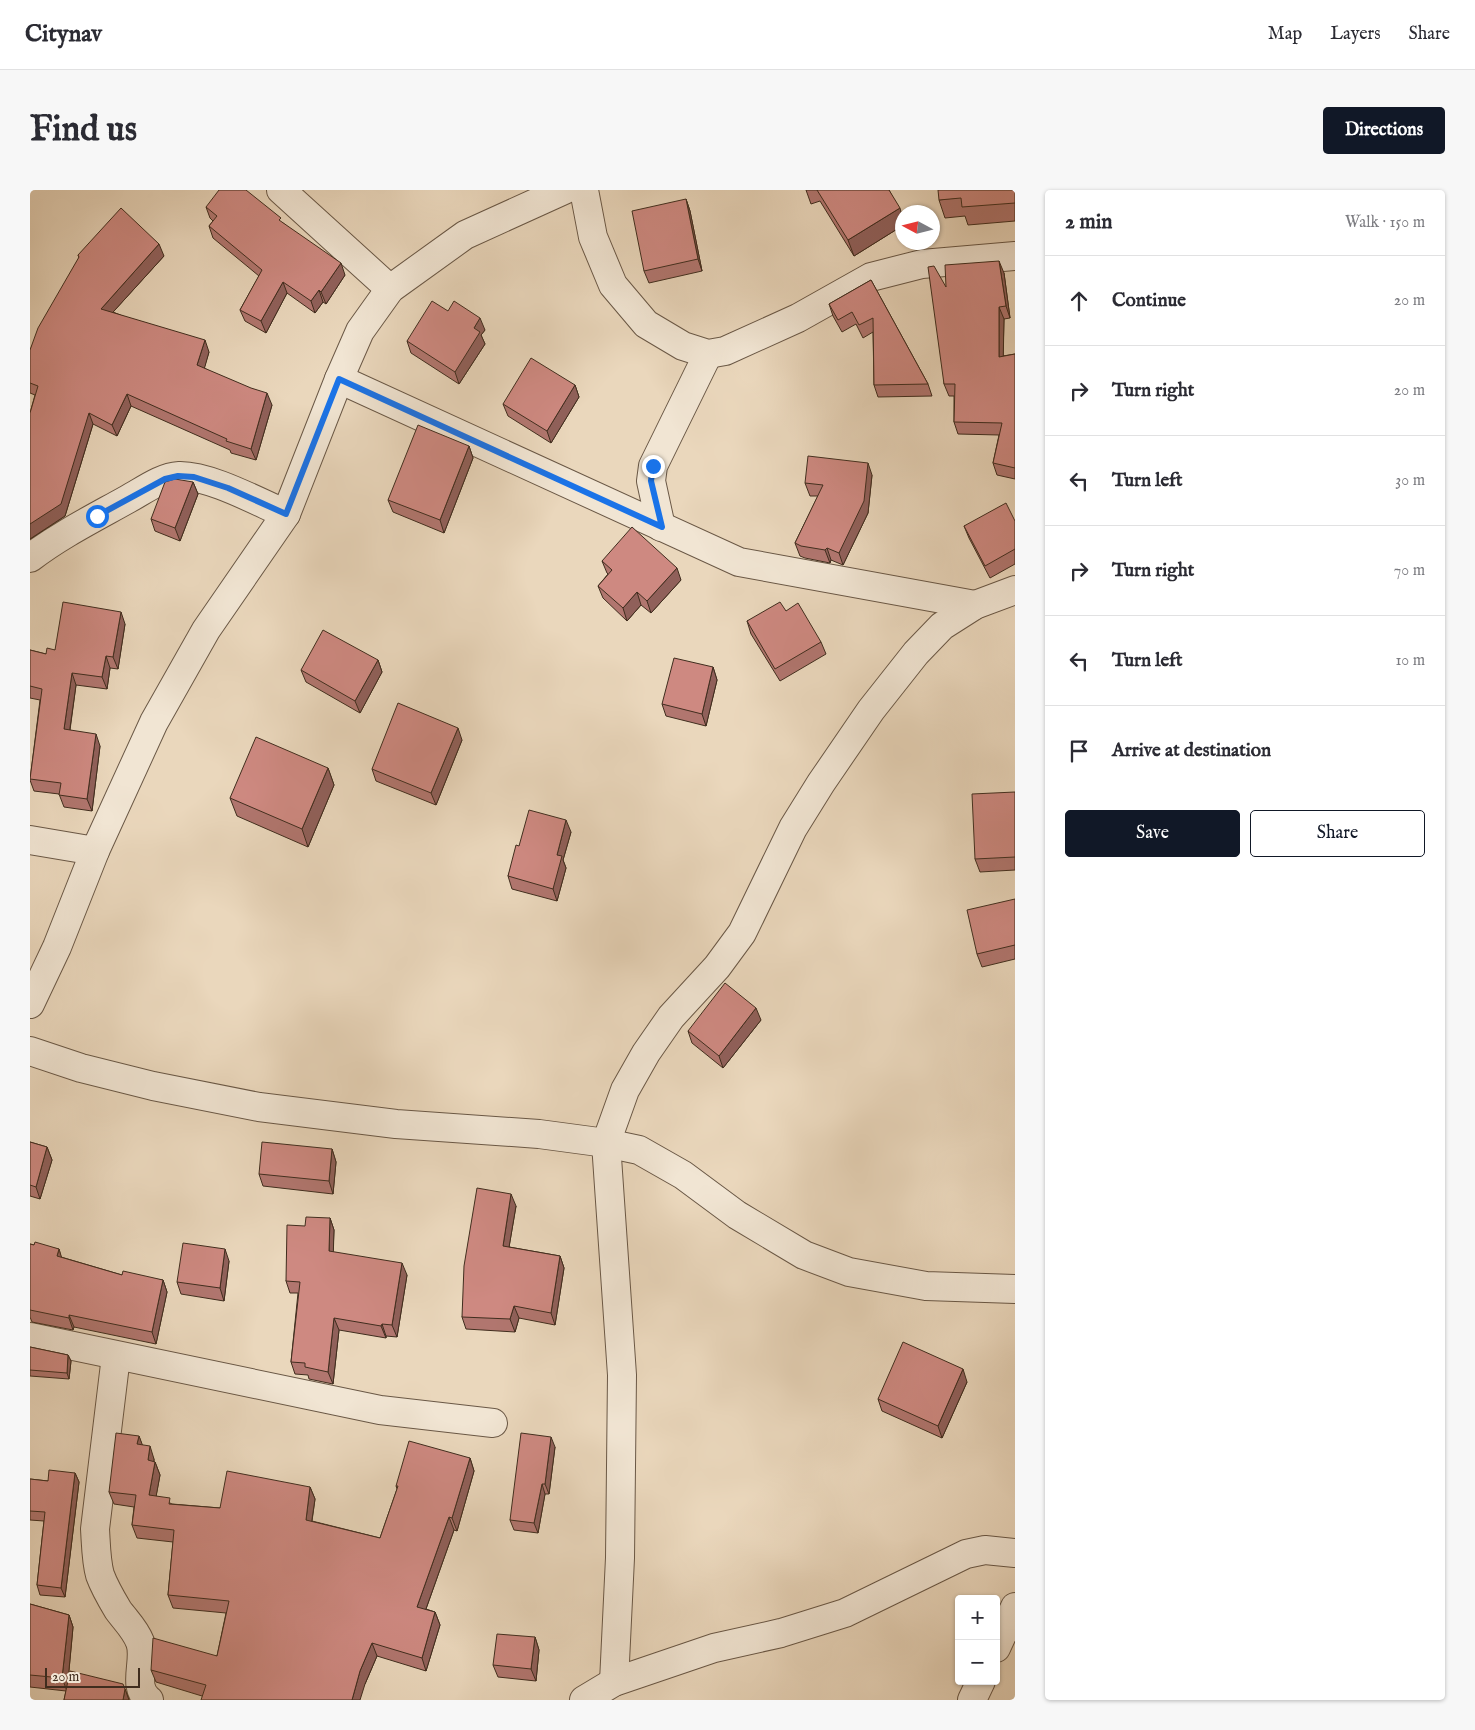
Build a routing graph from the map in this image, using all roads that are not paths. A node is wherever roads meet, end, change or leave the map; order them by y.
1 (281, 190) edge
2 (564, 190) edge
3 (584, 190) edge
4 (1015, 256) edge
5 (390, 288) junction
6 (708, 354) junction
7 (339, 379) junction
8 (286, 514) junction
9 (662, 527) junction
10 (30, 558) edge
11 (1015, 590) edge
12 (975, 605) junction
13 (30, 840) edge
14 (96, 851) junction
15 (30, 1004) edge
16 (30, 1051) edge
17 (606, 1143) junction
18 (1015, 1289) edge
19 (30, 1337) edge
20 (116, 1356) junction
21 (493, 1423) dead end
22 (1015, 1552) edge
23 (1015, 1607) edge
24 (1000, 1640) edge
25 (614, 1682) junction
26 (978, 1685) edge
27 (149, 1700) edge
28 (584, 1700) edge
29 (972, 1700) edge

1 - 5 street
2 - 5 street
3 - 6 street
4 - 6 street
5 - 7 street
6 - 9 street
7 - 8 street
7 - 9 street
8 - 10 street
8 - 14 street
9 - 12 street
11 - 12 street
12 - 17 street
13 - 14 street
14 - 15 street
16 - 17 street
17 - 18 street
17 - 25 street
19 - 20 street
20 - 21 street
20 - 27 street
22 - 25 street
23 - 24 street
25 - 28 street
26 - 29 street

